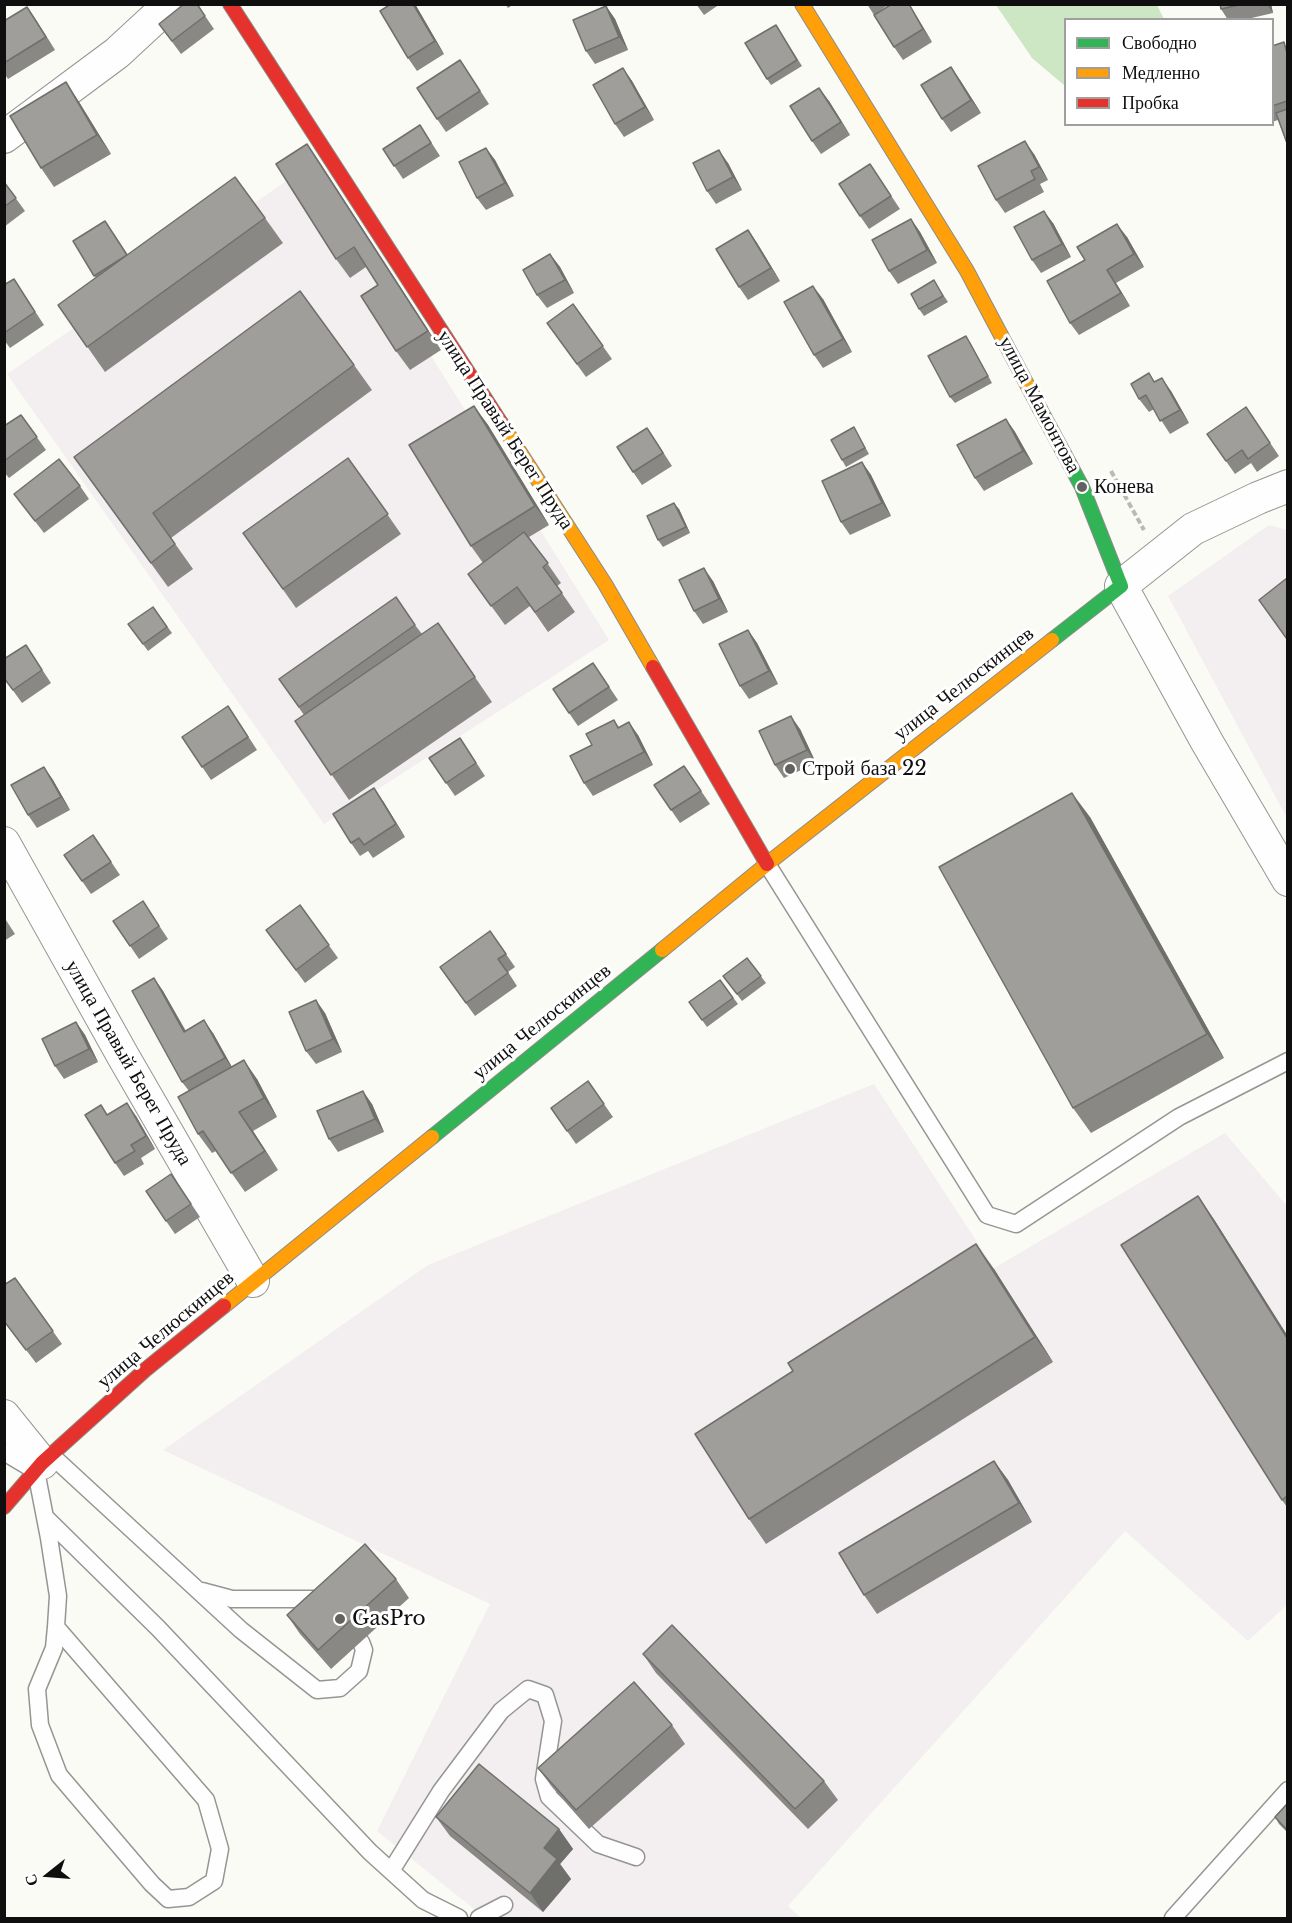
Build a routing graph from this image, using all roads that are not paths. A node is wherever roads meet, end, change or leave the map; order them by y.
1 (170, 4) edge
2 (230, 4) edge
3 (802, 4) edge
4 (6, 133) edge
5 (1287, 486) edge
6 (1121, 586) junction
7 (4, 843) edge
8 (767, 864) junction
9 (1287, 879) edge
10 (1287, 1061) edge
11 (253, 1281) junction
12 (4, 1416) edge
13 (4, 1452) edge
14 (43, 1463) junction
15 (4, 1507) edge
16 (45, 1517) junction
17 (198, 1590) junction
18 (331, 1606) edge
19 (56, 1627) junction
20 (361, 1642) dead end
21 (1287, 1790) edge
22 (636, 1857) dead end
23 (391, 1871) junction
24 (504, 1905) dead end
25 (459, 1918) edge
26 (479, 1918) edge
27 (1173, 1918) edge

1 - 4 street
2 - 8 main road, улица Правый Берег Пруда
3 - 6 main road, улица Мамонтова
5 - 6 street
6 - 8 main road, улица Челюскинцев
6 - 9 street, улица Мамонтова
7 - 11 street, улица Правый Берег Пруда
8 - 10 lane
8 - 11 main road, улица Челюскинцев
11 - 14 main road, улица Челюскинцев
12 - 14 street
13 - 14 lane
14 - 15 main road, улица Челюскинцев
14 - 16 lane
14 - 17 lane
16 - 19 lane
16 - 23 lane
17 - 18 lane
17 - 20 lane
19 - 19 lane
21 - 27 lane
22 - 23 lane
23 - 25 lane
24 - 26 lane

